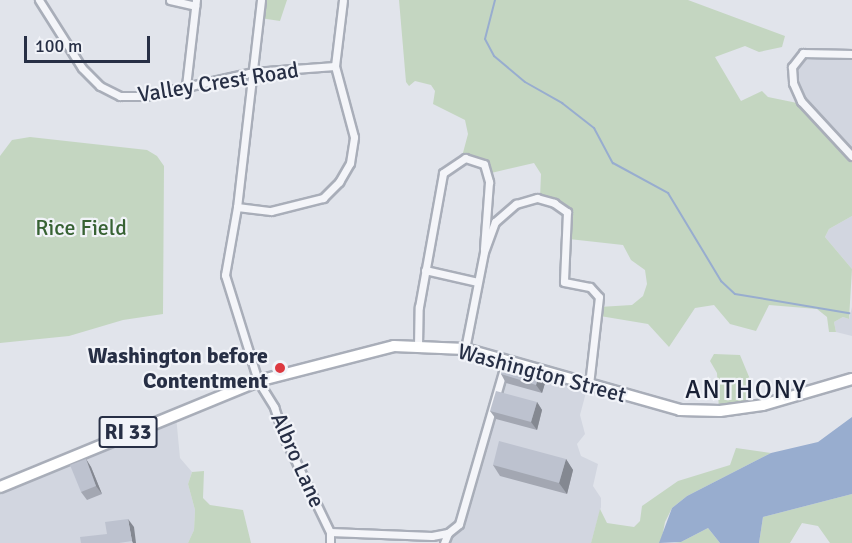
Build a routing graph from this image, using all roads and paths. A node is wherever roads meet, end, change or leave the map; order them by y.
1 (39, 0) edge
2 (170, 0) edge
3 (261, 0) edge
4 (343, 0) edge
5 (195, 3) edge
6 (852, 54) edge
7 (335, 66) junction
8 (253, 72) junction
9 (186, 86) junction
10 (852, 156) edge
11 (237, 207) junction
12 (484, 252) junction
13 (425, 270) junction
14 (478, 282) junction
15 (418, 346) junction
16 (465, 349) junction
17 (506, 360) junction
18 (852, 379) edge
19 (258, 381) junction
20 (589, 385) junction
21 (0, 487) edge
22 (330, 532) junction
23 (448, 533) junction
24 (330, 543) edge
25 (444, 543) edge

1 - 9 street, Valley Crest Road
2 - 5 street
3 - 8 street, Albro Lane
4 - 7 street
5 - 9 street
6 - 10 street
7 - 8 street, Valley Crest Road
7 - 11 street
8 - 9 street, Valley Crest Road
8 - 11 street, Albro Lane
11 - 19 street, Albro Lane
12 - 13 street
12 - 14 street
12 - 20 street
13 - 14 street
13 - 15 street
14 - 16 street
15 - 16 main road, Washington Street / RI 33
15 - 19 main road, Washington Street / RI 33
16 - 17 main road, Washington Street / RI 33
17 - 20 main road, Washington Street / RI 33
17 - 23 street
18 - 20 main road, Washington Street / RI 33
19 - 21 main road, Washington Street / RI 33
19 - 22 street, Albro Lane
22 - 23 street
22 - 24 street, Albro Lane
23 - 25 street

